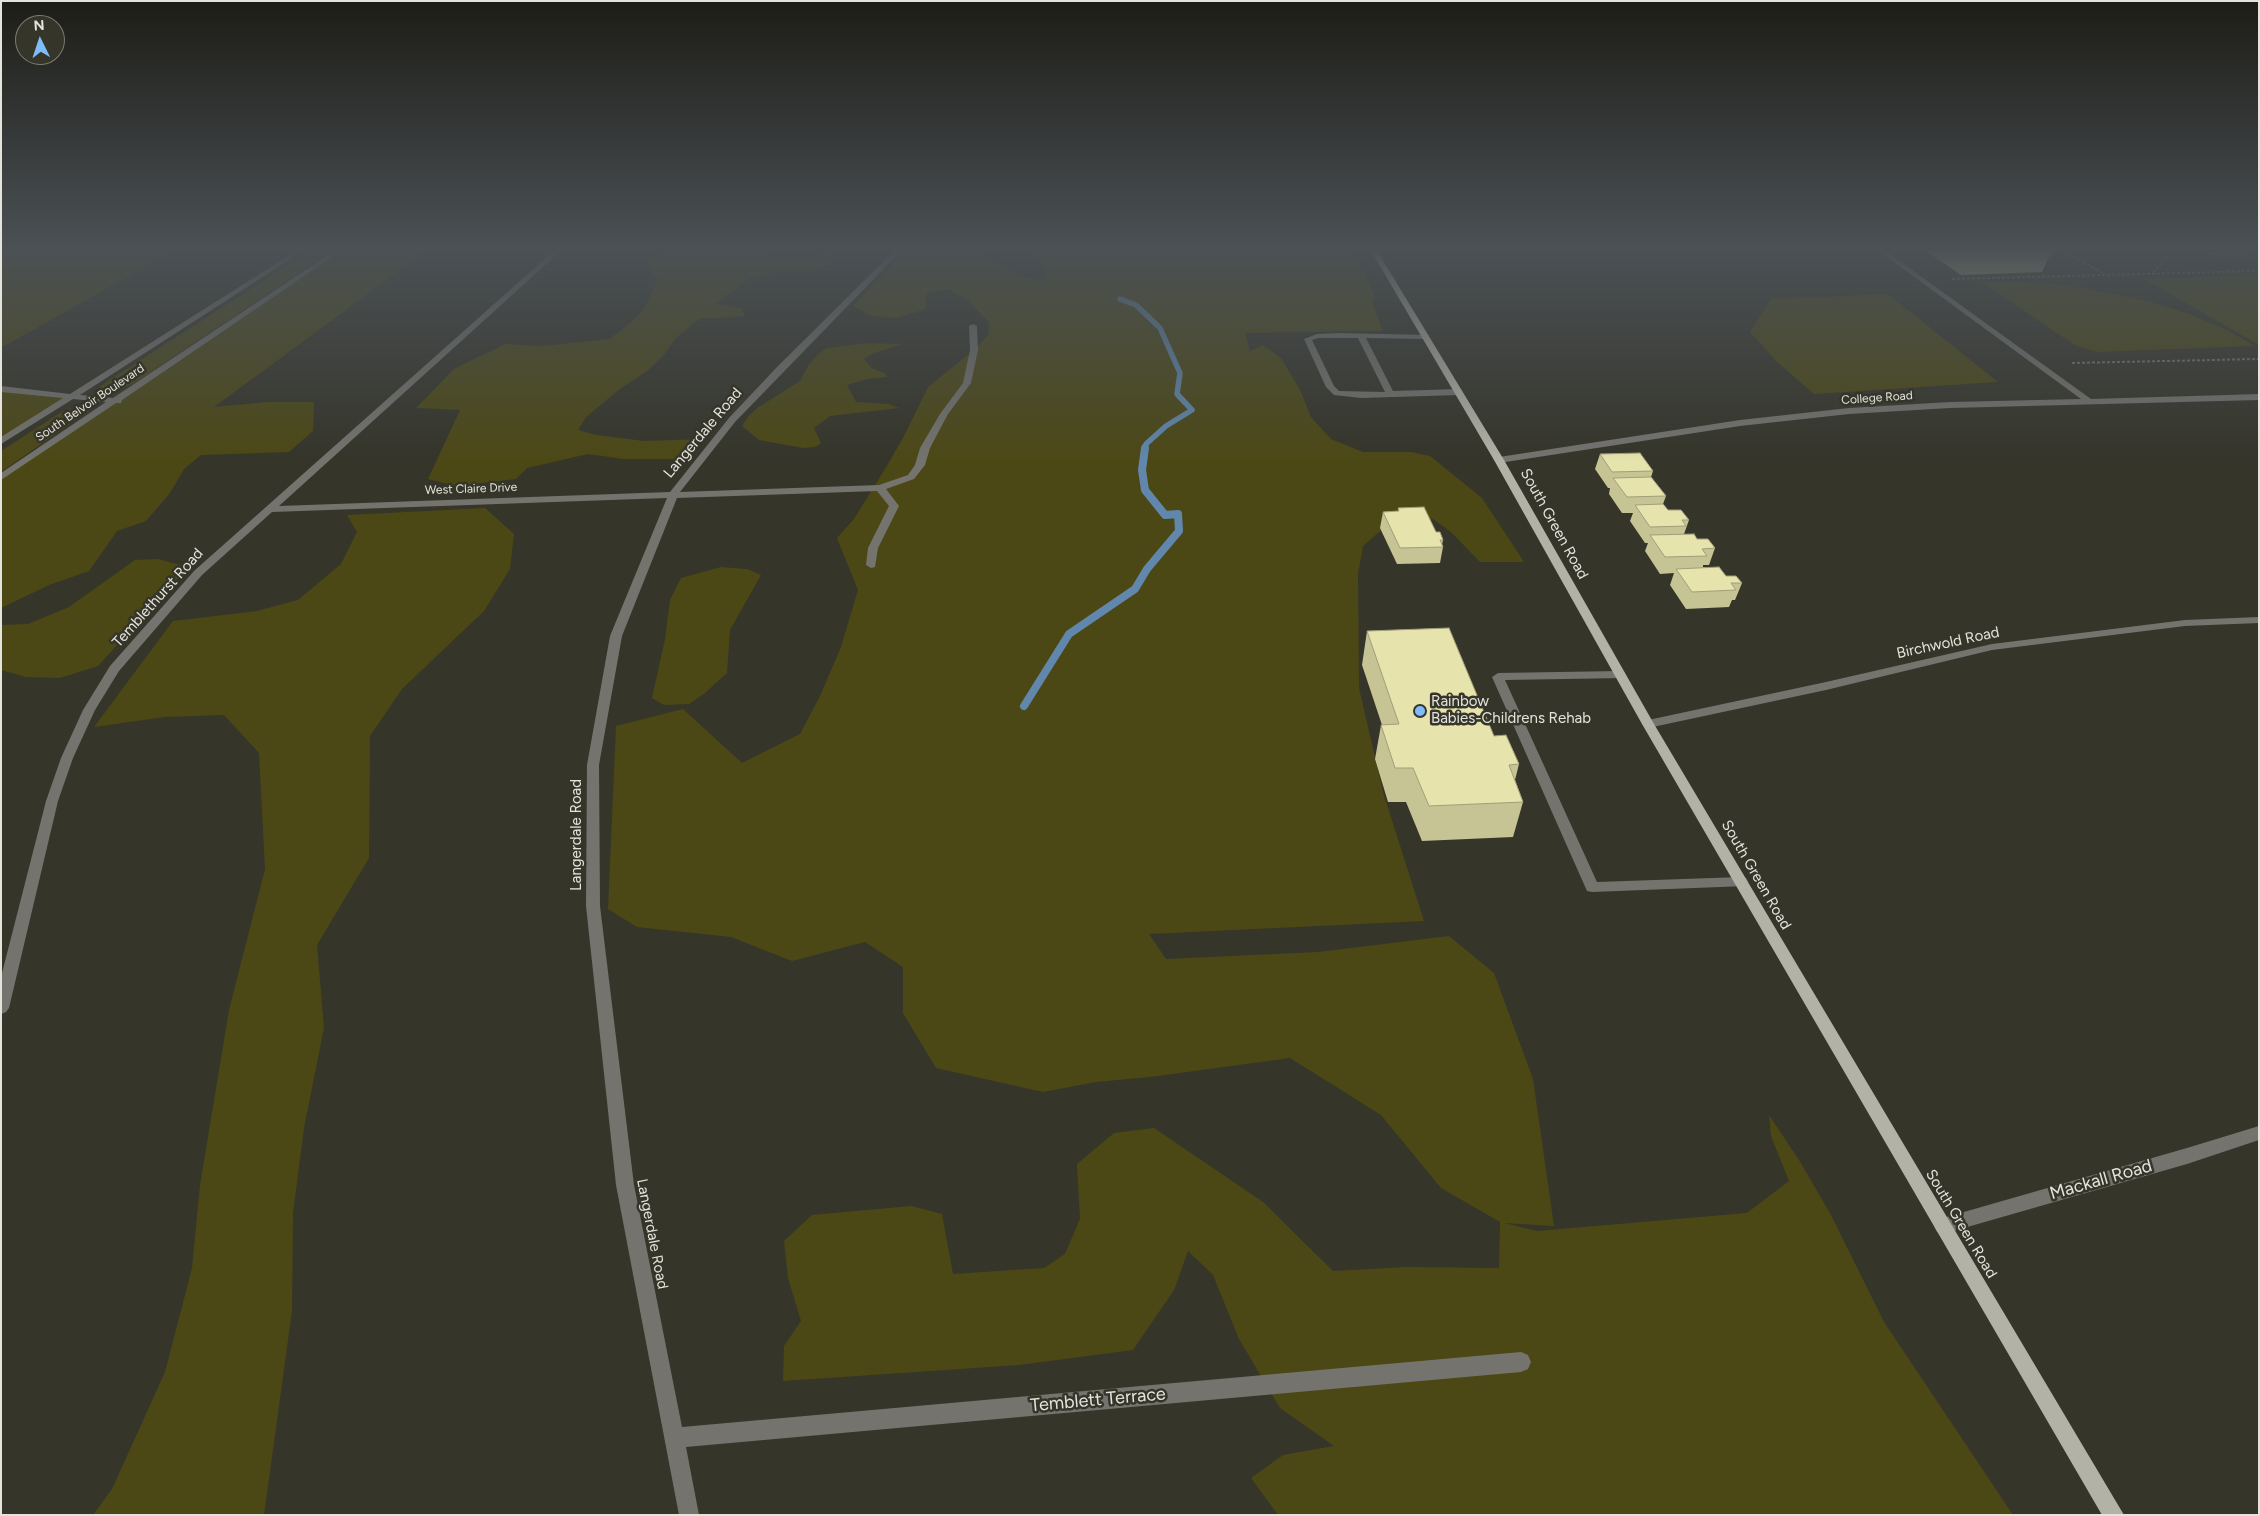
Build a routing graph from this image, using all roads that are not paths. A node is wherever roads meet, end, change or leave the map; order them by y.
1 (192, 320) edge
2 (237, 320) edge
3 (481, 320) edge
4 (829, 320) edge
5 (1416, 320) edge
6 (1977, 320) edge
7 (973, 326) dead end
8 (1361, 336) junction
9 (1426, 337) junction
10 (1, 388) edge
11 (1459, 392) junction
12 (1390, 394) junction
13 (73, 395) junction
14 (2259, 396) edge
15 (118, 401) junction
16 (2089, 401) junction
17 (1, 441) edge
18 (1499, 460) junction
19 (1, 477) edge
20 (880, 488) junction
21 (673, 495) junction
22 (270, 509) junction
23 (871, 564) dead end
24 (2259, 620) edge
25 (1620, 675) junction
26 (1648, 724) junction
27 (1741, 882) junction
28 (1, 1008) edge
29 (2259, 1133) edge
30 (1943, 1226) junction
31 (1521, 1362) dead end
32 (675, 1438) junction
33 (689, 1515) edge
34 (2114, 1515) edge

1 - 13 street, South Belvoir Boulevard
2 - 15 street, South Belvoir Boulevard
3 - 22 street, Temblethurst Road
4 - 21 street, Langerdale Road
5 - 9 main road, South Green Road
6 - 16 street
7 - 20 street, West Claire Drive
8 - 9 street
8 - 12 street
8 - 12 street
9 - 11 main road, South Green Road
10 - 13 street
11 - 12 street
11 - 18 main road, South Green Road
13 - 15 street
13 - 17 street, South Belvoir Boulevard
14 - 16 street, College Road
15 - 19 street, South Belvoir Boulevard
16 - 18 street, College Road
18 - 25 main road, South Green Road
20 - 21 street, West Claire Drive
20 - 23 street
21 - 22 street, West Claire Drive
21 - 32 street, Langerdale Road
22 - 28 street, Temblethurst Road
24 - 26 street, Birchwold Road
25 - 26 main road, South Green Road
25 - 27 street
26 - 27 main road, South Green Road
27 - 30 main road, South Green Road
29 - 30 street, Mackall Road
30 - 34 main road, South Green Road
31 - 32 street, Temblett Terrace
32 - 33 street, Langerdale Road

